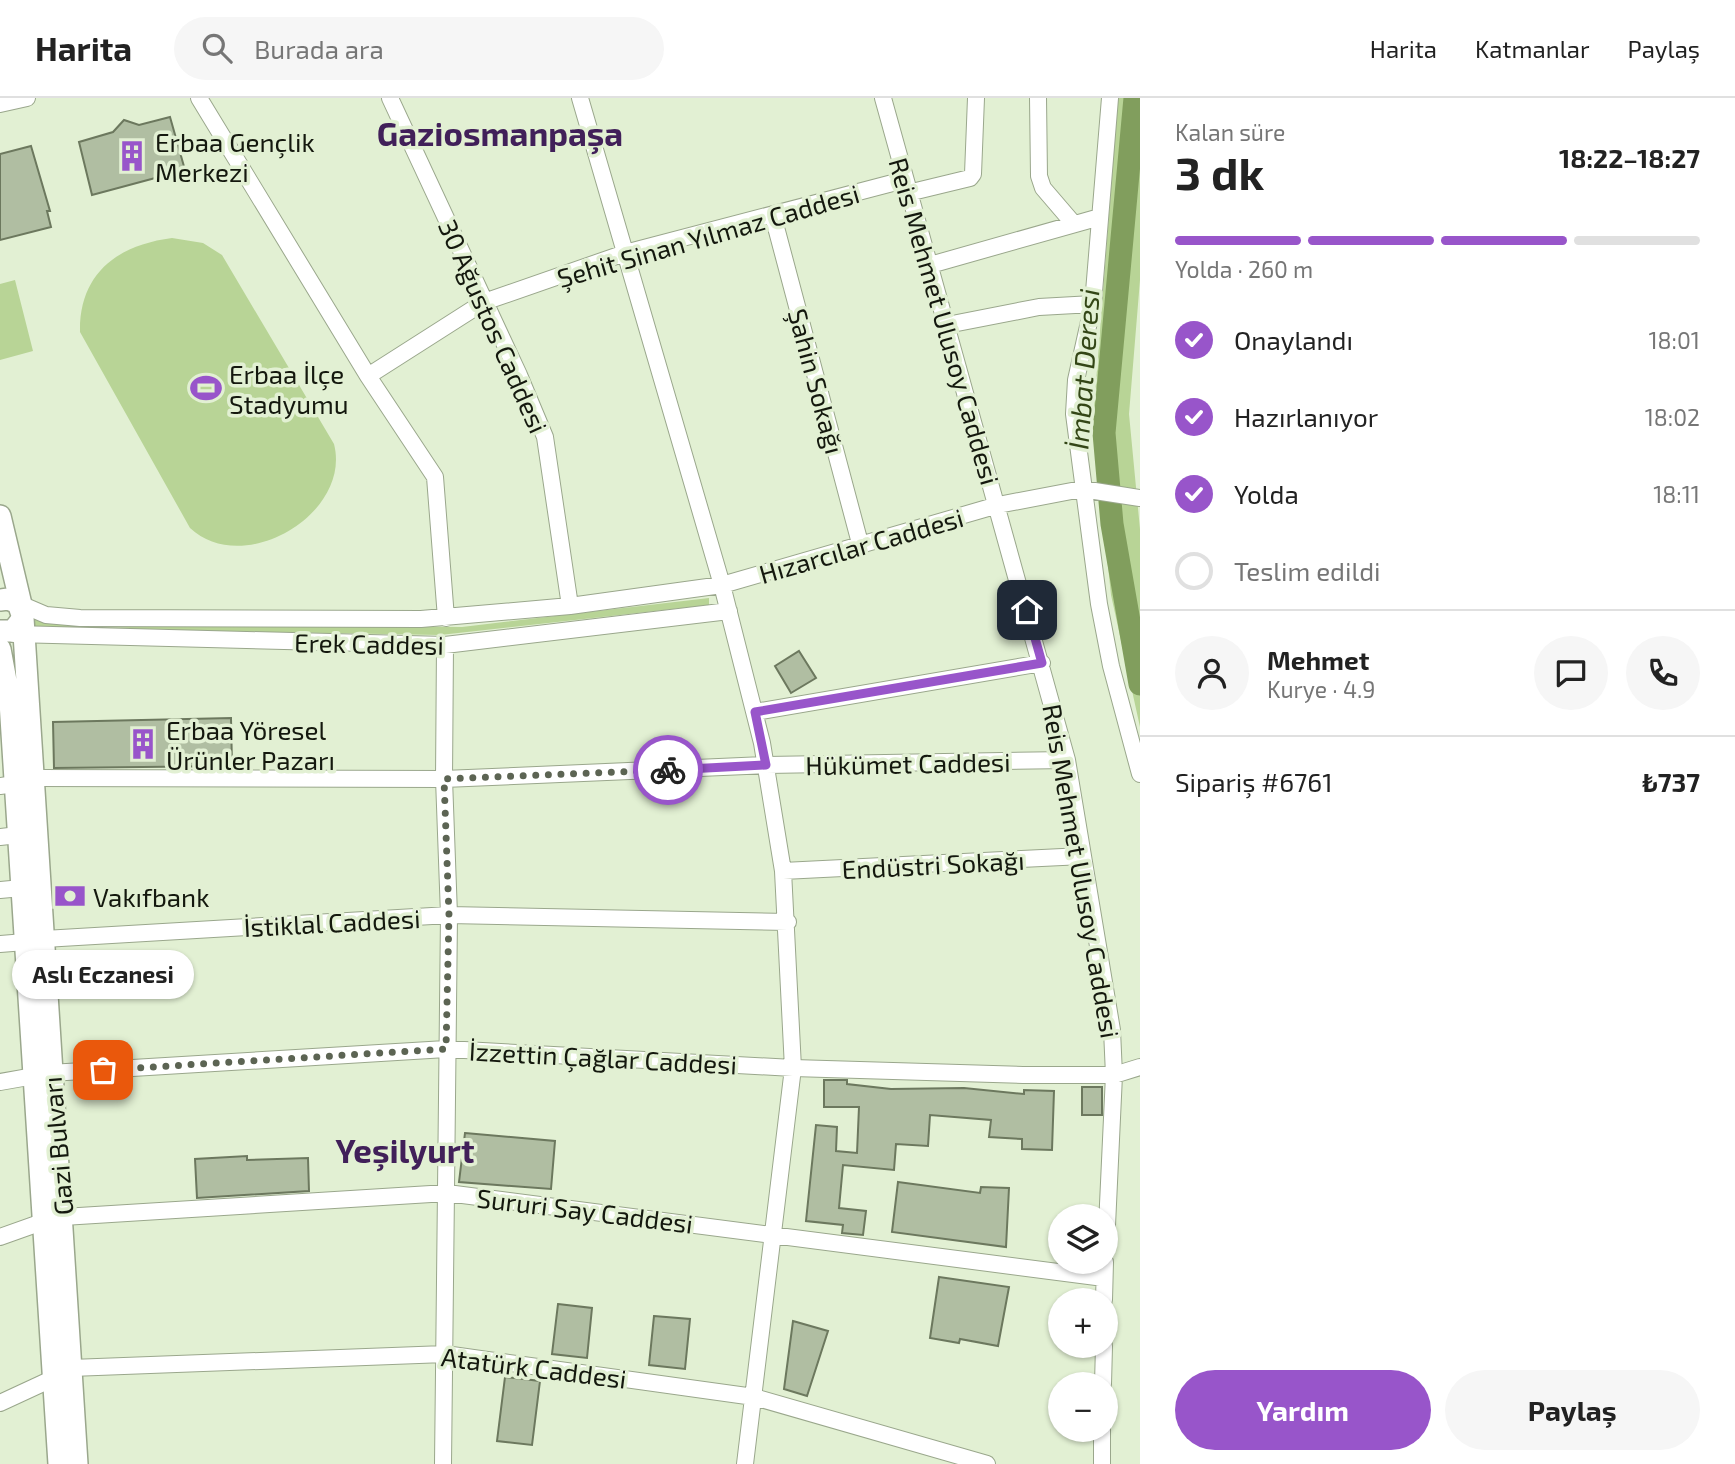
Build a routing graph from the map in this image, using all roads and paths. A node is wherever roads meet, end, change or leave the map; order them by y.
1 (27, 98) edge
2 (199, 98) edge
3 (390, 98) edge
4 (580, 98) edge
5 (883, 98) edge
6 (976, 98) edge
7 (1038, 98) edge
8 (1110, 98) edge
9 (2, 104) edge
10 (906, 187) junction
11 (773, 216) junction
12 (1100, 217) junction
13 (1073, 223) junction
14 (625, 253) junction
15 (930, 265) junction
16 (484, 302) junction
17 (1093, 304) junction
18 (947, 325) junction
19 (368, 376) junction
20 (1082, 489) junction
21 (1140, 498) edge
22 (998, 505) junction
23 (0, 516) edge
24 (861, 547) junction
25 (722, 585) junction
26 (570, 606) junction
27 (729, 611) junction
28 (11, 617) edge
29 (446, 618) junction
30 (445, 645) junction
31 (1042, 663) junction
32 (755, 712) junction
33 (1067, 760) junction
34 (766, 765) junction
35 (1140, 774) edge
36 (444, 779) junction
37 (17, 782) edge
38 (9, 836) edge
39 (1083, 856) junction
40 (783, 871) junction
41 (22, 888) junction
42 (0, 890) edge
43 (449, 915) junction
44 (788, 922) junction
45 (34, 940) junction
46 (0, 944) edge
47 (446, 1049) junction
48 (793, 1068) junction
49 (1140, 1068) edge
50 (42, 1074) junction
51 (1114, 1075) junction
52 (0, 1082) edge
53 (446, 1193) junction
54 (1108, 1204) edge
55 (54, 1219) junction
56 (776, 1234) junction
57 (0, 1237) edge
58 (1048, 1264) edge
59 (445, 1354) junction
60 (62, 1373) junction
61 (754, 1397) junction
62 (0, 1403) edge
63 (1102, 1442) edge
64 (59, 1464) edge
65 (77, 1464) edge
66 (443, 1464) edge
67 (746, 1464) edge
68 (987, 1464) edge
69 (1102, 1464) edge

1 - 9 street
2 - 19 street
3 - 16 street, 30 Ağustos Caddesi
4 - 14 street
5 - 10 street, Reis Mehmet Ulusoy Caddesi
6 - 10 street, Şehit Sinan Yılmaz Caddesi
7 - 13 street
8 - 12 street
10 - 11 street, Şehit Sinan Yılmaz Caddesi
10 - 15 street, Reis Mehmet Ulusoy Caddesi
11 - 14 street, Şehit Sinan Yılmaz Caddesi
11 - 24 street, Şahin Sokağı
12 - 13 street
12 - 17 street
13 - 15 street
14 - 16 street, Şehit Sinan Yılmaz Caddesi
14 - 25 street
15 - 18 street, Reis Mehmet Ulusoy Caddesi
16 - 19 street, Şehit Sinan Yılmaz Caddesi
16 - 26 street, 30 Ağustos Caddesi
17 - 18 street
17 - 20 street
18 - 22 street, Reis Mehmet Ulusoy Caddesi
19 - 29 street
20 - 21 street, Hızarcılar Caddesi
20 - 22 street, Hızarcılar Caddesi
20 - 35 street
22 - 24 street, Hızarcılar Caddesi
22 - 31 street, Reis Mehmet Ulusoy Caddesi
23 - 28 main road, Gazi Bulvarı
24 - 25 street, Hızarcılar Caddesi
25 - 26 street, Erek Caddesi
25 - 27 street
26 - 29 street, Erek Caddesi
27 - 30 street, Erek Caddesi
27 - 32 street
28 - 29 street, Erek Caddesi
28 - 30 street, Erek Caddesi
28 - 37 main road, Gazi Bulvarı
30 - 36 street
31 - 32 street
31 - 33 street, Reis Mehmet Ulusoy Caddesi
32 - 34 street
33 - 34 street, Hükümet Caddesi
33 - 39 street, Reis Mehmet Ulusoy Caddesi
34 - 36 street, Hükümet Caddesi
34 - 40 street
36 - 37 street, Hükümet Caddesi
36 - 43 street
37 - 38 main road, Gazi Bulvarı
37 - 45 main road, Gazi Bulvarı
38 - 41 main road, Gazi Bulvarı
39 - 40 street, Endüstri Sokağı
39 - 51 street, Reis Mehmet Ulusoy Caddesi
40 - 44 street
41 - 42 street
41 - 45 main road, Gazi Bulvarı
43 - 44 street, İstiklal Caddesi
43 - 45 street, İstiklal Caddesi
43 - 47 street
44 - 48 street
45 - 46 street, İstiklal Caddesi
45 - 50 main road, Gazi Bulvarı
47 - 48 street, İzzettin Çağlar Caddesi
47 - 50 street, İzzettin Çağlar Caddesi
47 - 53 street
48 - 51 street, İzzettin Çağlar Caddesi
48 - 56 street
49 - 51 street, İzzettin Çağlar Caddesi
50 - 52 street, İzzettin Çağlar Caddesi
50 - 55 main road, Gazi Bulvarı
51 - 54 street, Reis Mehmet Ulusoy Caddesi
53 - 55 street, Sururi Say Caddesi
53 - 56 street, Sururi Say Caddesi
53 - 59 street
55 - 57 street, Sururi Say Caddesi
55 - 60 main road, Gazi Bulvarı
56 - 58 street, Sururi Say Caddesi
56 - 61 street
59 - 60 street, Atatürk Caddesi
59 - 61 street, Atatürk Caddesi
59 - 66 street
60 - 62 street, Atatürk Caddesi
60 - 64 main road, Gazi Bulvarı
60 - 65 main road, Gazi Bulvarı
61 - 67 street
61 - 68 street, Atatürk Caddesi
63 - 69 street

